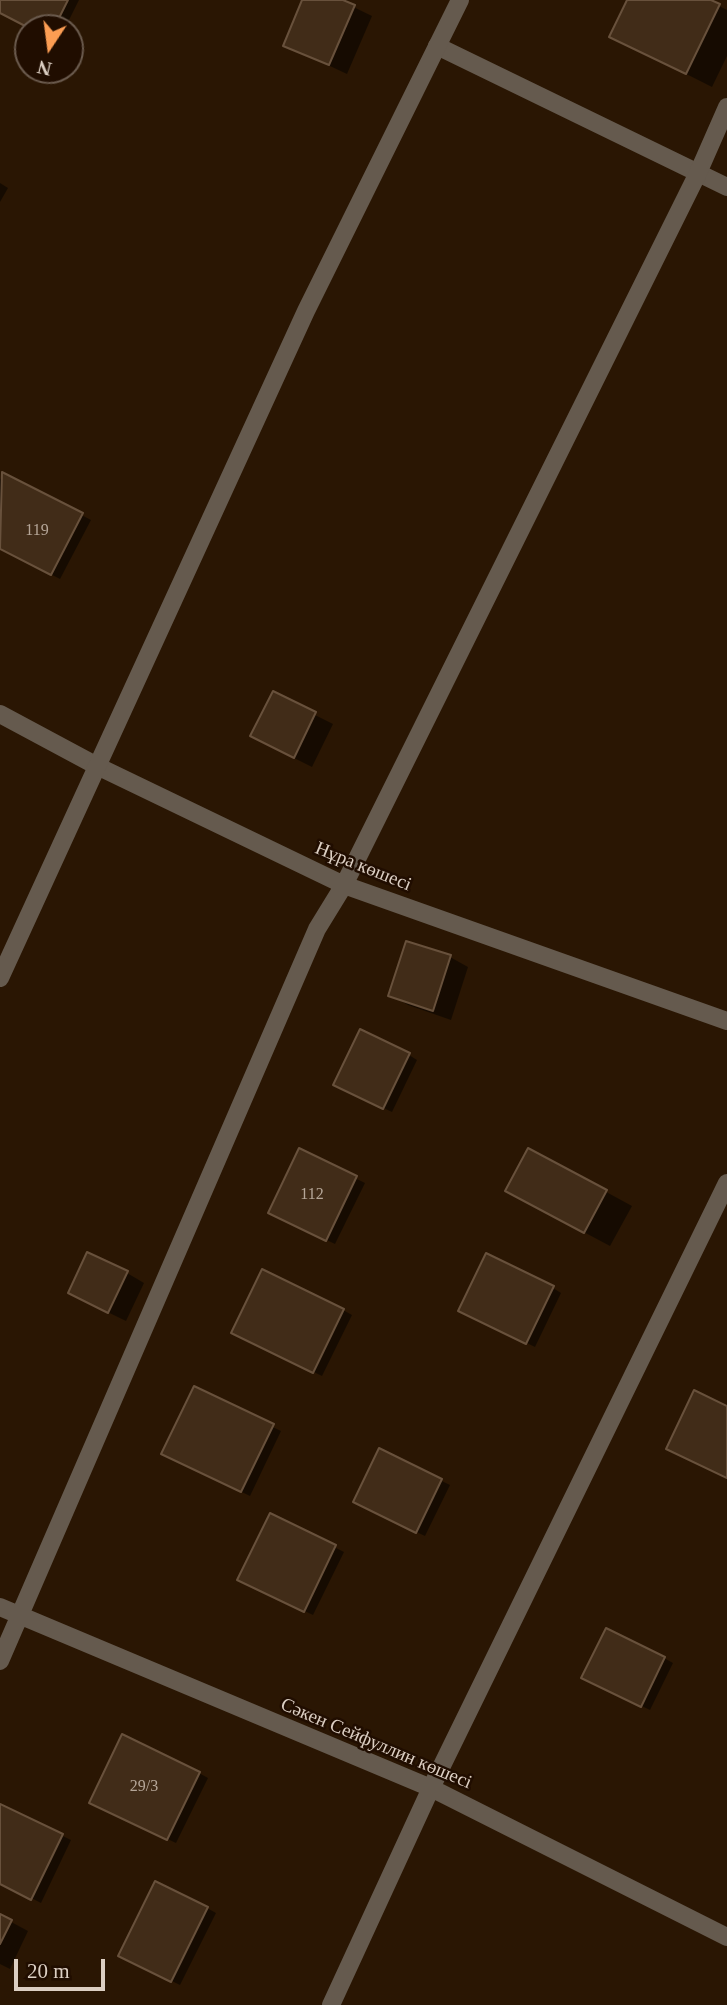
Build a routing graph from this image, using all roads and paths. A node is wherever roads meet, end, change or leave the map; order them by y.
1 (460, 0) edge
2 (437, 46) junction
3 (727, 107) edge
4 (698, 173) junction
5 (727, 187) edge
6 (0, 714) edge
7 (97, 766) junction
8 (344, 886) junction
9 (0, 978) edge
10 (727, 1021) edge
11 (727, 1183) edge
12 (0, 1607) edge
13 (20, 1616) junction
14 (0, 1661) edge
15 (431, 1788) junction
16 (727, 1937) edge
17 (331, 2005) edge

1 - 2 street
2 - 4 street
2 - 7 street
3 - 4 street
4 - 5 street
4 - 8 street
6 - 7 street, Нұра көшесі
7 - 8 street, Нұра көшесі
7 - 9 street
8 - 10 street, Нұра көшесі
8 - 13 street
11 - 15 street
12 - 13 street, Сәкен Сейфуллин көшесі
13 - 14 street
13 - 15 street, Сәкен Сейфуллин көшесі
15 - 16 street, Сәкен Сейфуллин көшесі
15 - 17 street

